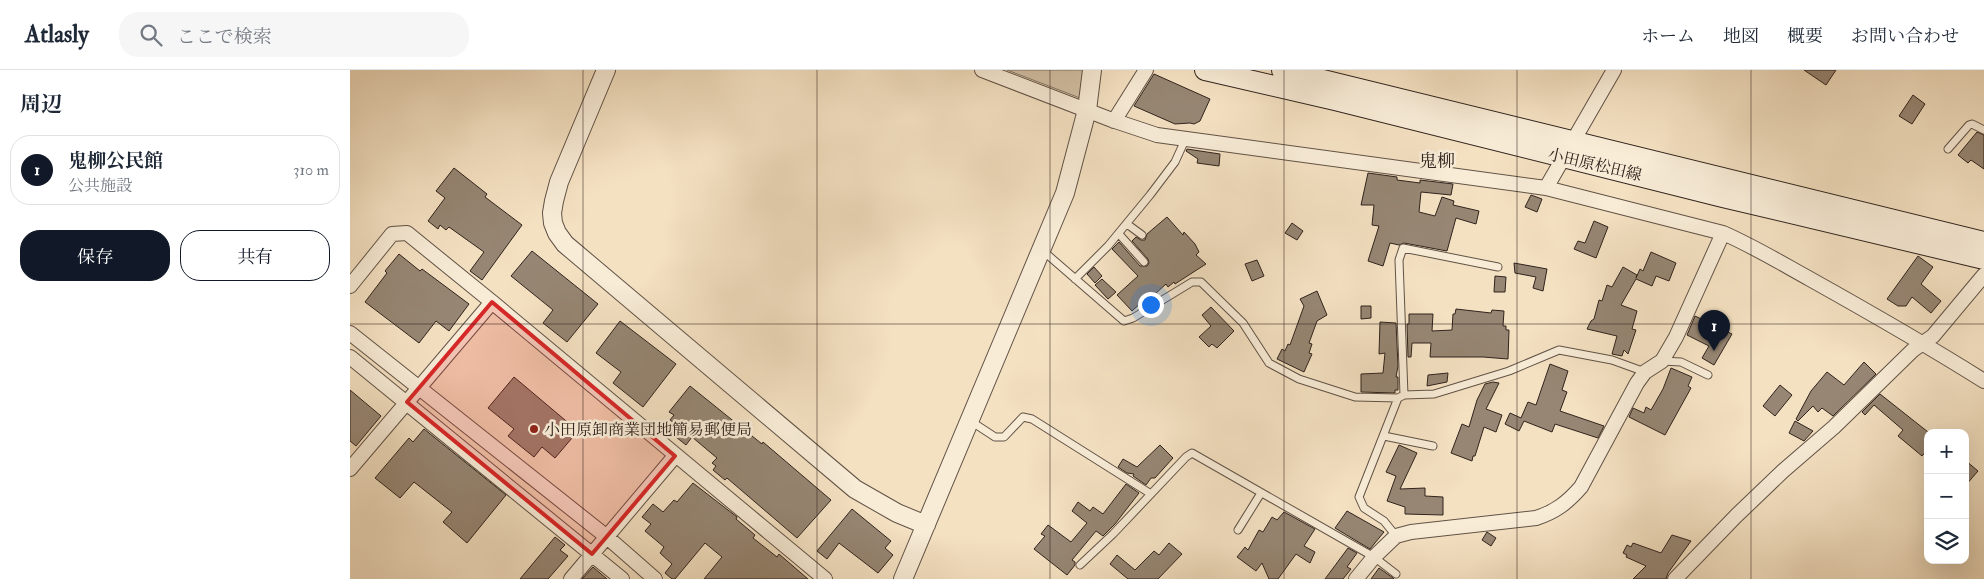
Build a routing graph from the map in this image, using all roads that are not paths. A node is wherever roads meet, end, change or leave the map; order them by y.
1 (606, 70) edge
2 (982, 70) edge
3 (1092, 70) edge
4 (1146, 70) edge
5 (1206, 70) edge
6 (1282, 70) edge
7 (1614, 70) edge
8 (1087, 110) junction
9 (1114, 120) junction
10 (1984, 130) edge
11 (1185, 140) junction
12 (1948, 149) dead end
13 (1568, 150) junction
14 (1546, 188) junction
15 (1127, 224) junction
16 (1723, 233) junction
17 (1119, 234) junction
18 (1142, 235) dead end
19 (1984, 242) edge
20 (1042, 250) junction
21 (1984, 259) edge
22 (1144, 262) dead end
23 (1498, 267) dead end
24 (1984, 275) edge
25 (1075, 279) junction
26 (350, 286) edge
27 (492, 302) junction
28 (350, 332) edge
29 (1923, 343) junction
30 (350, 357) edge
31 (1662, 361) junction
32 (1645, 372) junction
33 (1708, 375) dead end
34 (1984, 381) edge
35 (420, 387) junction
36 (1401, 396) junction
37 (407, 402) junction
38 (969, 420) junction
39 (1384, 436) junction
40 (1433, 446) dead end
41 (675, 456) junction
42 (350, 469) edge
43 (1261, 493) junction
44 (1151, 494) junction
45 (926, 525) junction
46 (1238, 530) dead end
47 (1396, 536) junction
48 (607, 537) junction
49 (592, 554) junction
50 (1374, 557) junction
51 (1080, 565) dead end
52 (1396, 574) dead end
53 (571, 579) edge
54 (622, 579) edge
55 (655, 579) edge
56 (825, 579) edge
57 (903, 579) edge
58 (1356, 579) edge
59 (1675, 579) edge

1 - 45 street
2 - 8 street
3 - 8 street
4 - 9 street
5 - 13 main road, 小田原松田線
6 - 13 main road, 小田原松田線
7 - 13 street
8 - 9 street
8 - 20 street
9 - 11 street
10 - 12 lane
11 - 14 street
11 - 15 lane
13 - 14 street
13 - 19 main road, 小田原松田線
13 - 21 main road, 小田原松田線
14 - 16 street
15 - 17 lane
15 - 18 lane
16 - 29 street
16 - 31 street
17 - 22 lane
17 - 25 lane
20 - 25 lane
20 - 38 street
23 - 36 lane
24 - 29 street
25 - 36 lane
26 - 27 street
27 - 35 street
27 - 41 street
28 - 35 street
29 - 34 street
29 - 59 street
30 - 37 street
31 - 32 street
31 - 33 lane
32 - 36 lane
32 - 47 street
35 - 37 street
35 - 48 street
36 - 39 lane
37 - 42 street
37 - 49 street
38 - 44 lane
38 - 45 street
39 - 40 lane
39 - 47 lane
41 - 48 street
41 - 56 street
43 - 44 lane
43 - 46 lane
43 - 50 lane
44 - 51 lane
45 - 57 street
47 - 50 street
48 - 49 street
48 - 55 street
49 - 53 street
49 - 54 street
50 - 52 lane
50 - 58 street

